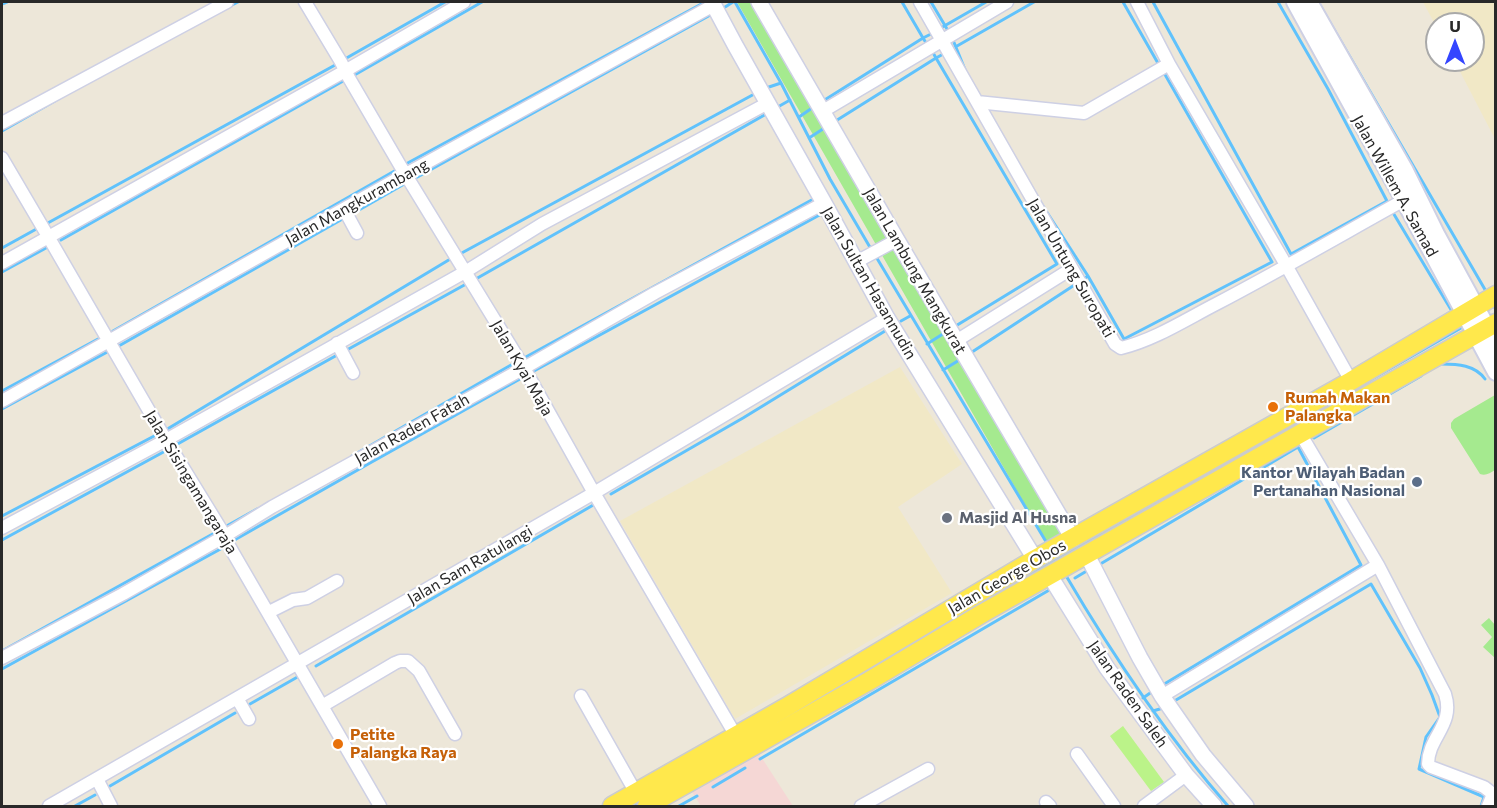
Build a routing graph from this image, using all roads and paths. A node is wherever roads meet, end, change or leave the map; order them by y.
1 (227, 2) edge
2 (305, 2) edge
3 (464, 2) edge
4 (759, 2) edge
5 (920, 2) edge
6 (1007, 2) edge
7 (1137, 2) edge
8 (1294, 2) edge
9 (1309, 2) edge
10 (713, 3) edge
11 (942, 40) junction
12 (1330, 53) junction
13 (1169, 64) junction
14 (345, 71) junction
15 (977, 102) junction
16 (768, 103) junction
17 (823, 111) junction
18 (2, 123) edge
19 (2, 158) edge
20 (406, 174) junction
21 (1404, 200) junction
22 (824, 203) junction
23 (344, 209) junction
24 (357, 233) dead end
25 (49, 238) junction
26 (892, 243) junction
27 (856, 262) junction
28 (2, 263) edge
29 (1287, 267) junction
30 (1071, 269) junction
31 (465, 272) junction
32 (1496, 295) edge
33 (1470, 310) junction
34 (887, 318) junction
35 (1488, 332) edge
36 (956, 341) junction
37 (109, 342) junction
38 (337, 343) junction
39 (524, 368) junction
40 (1496, 372) edge
41 (353, 373) dead end
42 (1351, 381) junction
43 (2, 401) edge
44 (1300, 433) junction
45 (166, 440) junction
46 (1184, 475) junction
47 (1196, 492) junction
48 (594, 493) junction
49 (2, 528) edge
50 (225, 536) junction
51 (1073, 539) junction
52 (1087, 555) junction
53 (1035, 560) junction
54 (1378, 566) junction
55 (337, 581) dead end
56 (1054, 582) junction
57 (269, 612) junction
58 (918, 628) junction
59 (928, 645) junction
60 (2, 658) edge
61 (298, 664) junction
62 (581, 696) dead end
63 (1162, 696) junction
64 (237, 698) junction
65 (322, 706) junction
66 (249, 719) dead end
67 (455, 734) dead end
68 (735, 736) junction
69 (1077, 754) dead end
70 (928, 769) dead end
71 (1186, 775) junction
72 (97, 779) junction
73 (1494, 792) edge
74 (642, 800) edge
75 (49, 806) edge
76 (1145, 806) edge
77 (111, 807) edge
78 (380, 807) edge
79 (612, 807) edge
80 (861, 807) edge
81 (1114, 807) edge
82 (1214, 807) edge
83 (1246, 807) edge
84 (1488, 807) edge

1 - 18 street
2 - 14 street, Jalan Kyai Maja
3 - 14 street
4 - 17 street, Jalan Lambung Mangkurat
5 - 11 street
6 - 11 street
7 - 13 street
8 - 12 main road, Jalan Willem A. Samad
9 - 12 main road, Jalan Willem A. Samad
10 - 16 street, Jalan Sultan Hasannudin
10 - 20 street, Jalan Mangkurambang
11 - 15 street
11 - 17 street
12 - 21 main road, Jalan Willem A. Samad
12 - 33 main road, Jalan Willem A. Samad
13 - 15 street
13 - 29 street
14 - 20 street, Jalan Kyai Maja
14 - 25 street
15 - 30 street, Jalan Untung Suropati
16 - 22 street, Jalan Sultan Hasannudin
16 - 31 street
17 - 26 street, Jalan Lambung Mangkurat
19 - 25 street, Jalan Sisingamangaraja
20 - 23 street, Jalan Mangkurambang
20 - 31 street, Jalan Kyai Maja
21 - 29 street, Jalan Untung Suropati
21 - 33 main road, Jalan Willem A. Samad
22 - 27 street, Jalan Sultan Hasannudin
22 - 39 street, Jalan Raden Fatah
23 - 24 street
23 - 37 street, Jalan Mangkurambang
25 - 28 street
25 - 37 street, Jalan Sisingamangaraja
26 - 27 street
26 - 36 street, Jalan Lambung Mangkurat
27 - 34 street, Jalan Sultan Hasannudin
29 - 30 street, Jalan Untung Suropati
29 - 42 street
30 - 36 street
31 - 38 street
31 - 39 street, Jalan Kyai Maja
32 - 33 main road, Jalan George Obos
33 - 35 main road, Jalan Willem A. Samad
33 - 42 main road, Jalan George Obos
34 - 48 street, Jalan Sam Ratulangi
34 - 53 street, Jalan Sultan Hasannudin
35 - 40 main road, Jalan Willem A. Samad
35 - 44 main road, Jalan George Obos
36 - 51 street, Jalan Lambung Mangkurat
37 - 43 street, Jalan Mangkurambang
37 - 45 street, Jalan Sisingamangaraja
38 - 41 street
38 - 45 street
39 - 48 street, Jalan Kyai Maja
39 - 50 street, Jalan Raden Fatah
42 - 46 main road, Jalan George Obos
44 - 47 main road, Jalan George Obos
44 - 54 street
45 - 49 street
45 - 50 street, Jalan Sisingamangaraja
46 - 47 main road
46 - 51 main road, Jalan George Obos
47 - 52 main road, Jalan George Obos
48 - 61 street, Jalan Sam Ratulangi
48 - 68 street, Jalan Kyai Maja
50 - 57 street, Jalan Sisingamangaraja
50 - 60 street, Jalan Raden Fatah
51 - 53 main road, Jalan George Obos
52 - 56 main road, Jalan George Obos
52 - 63 street
53 - 58 main road, Jalan George Obos
54 - 63 street
54 - 73 street
55 - 57 street
56 - 59 main road, Jalan George Obos
56 - 71 street, Jalan Raden Saleh
57 - 61 street, Jalan Sisingamangaraja
58 - 59 main road
58 - 68 main road, Jalan George Obos
59 - 74 main road, Jalan George Obos
61 - 64 street, Jalan Sam Ratulangi
61 - 65 street, Jalan Sisingamangaraja
62 - 74 street
63 - 83 street
64 - 66 street
64 - 72 street, Jalan Sam Ratulangi
65 - 67 street
65 - 78 street, Jalan Sisingamangaraja
68 - 74 main road, Jalan George Obos
69 - 81 street
70 - 80 street
71 - 76 street
71 - 82 street, Jalan Raden Saleh
72 - 75 street, Jalan Sam Ratulangi
72 - 77 street
73 - 84 street
74 - 79 main road, Jalan George Obos

